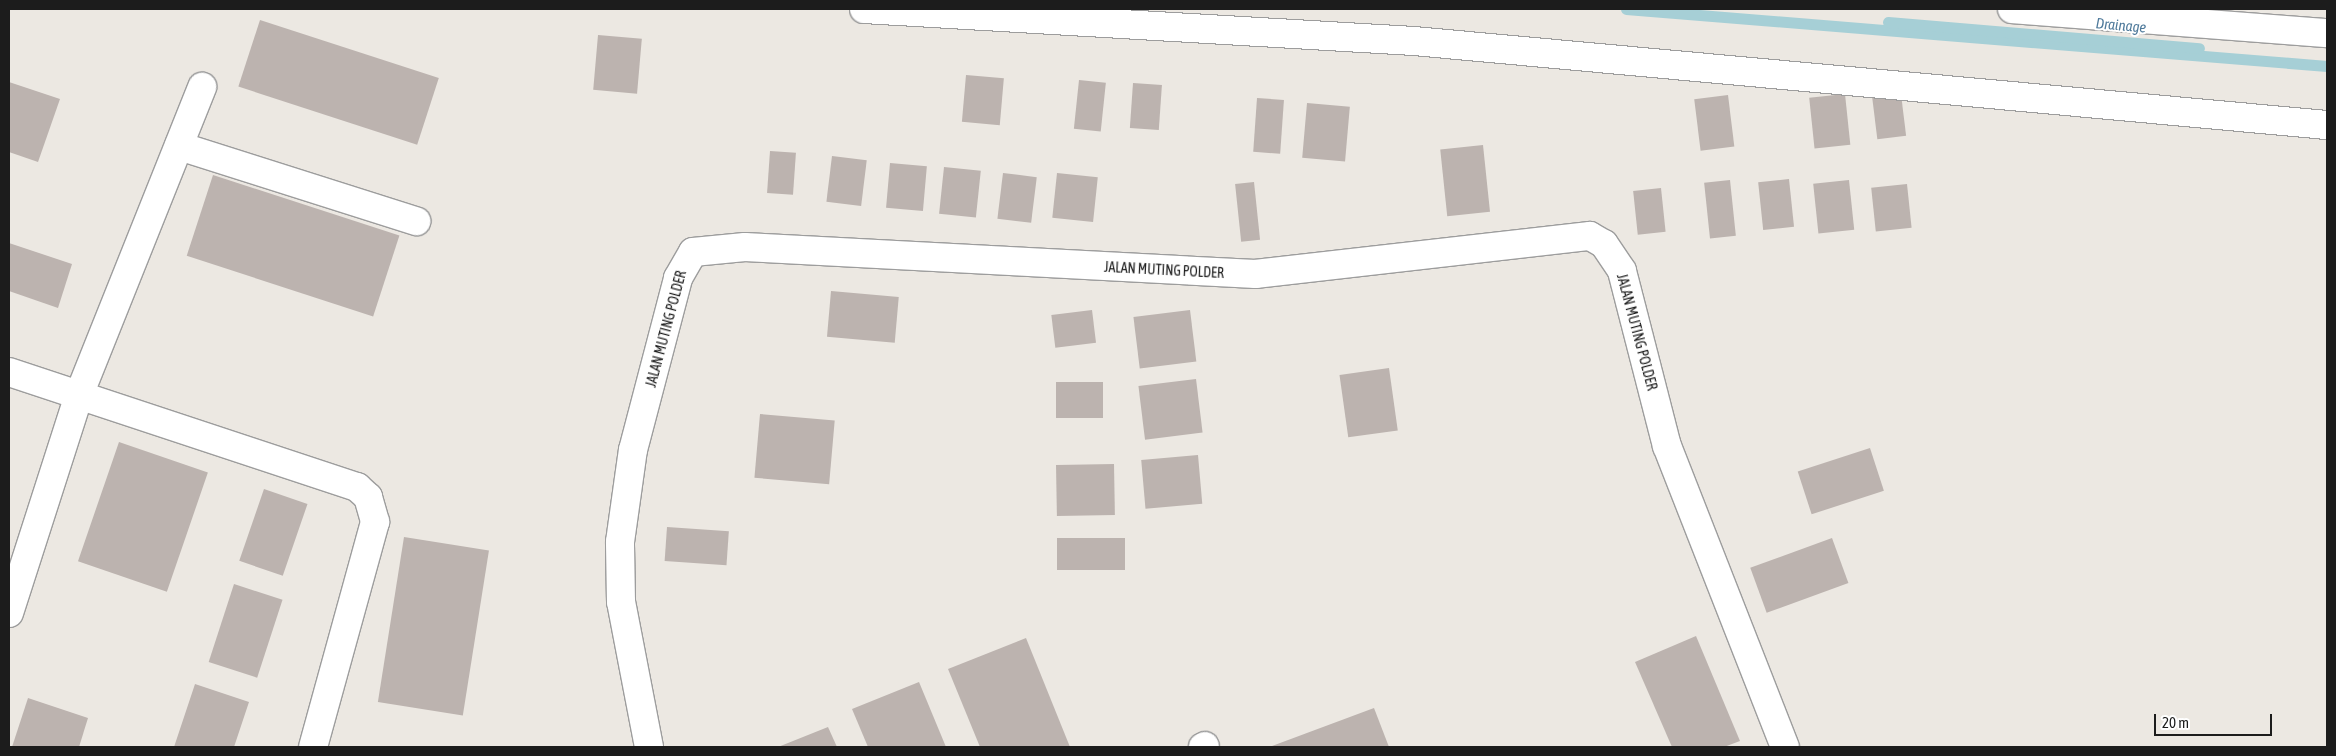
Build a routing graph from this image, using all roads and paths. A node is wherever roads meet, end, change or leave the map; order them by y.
1 (864, 9) edge
2 (2012, 9) edge
3 (2327, 33) edge
4 (202, 87) dead end
5 (2327, 125) edge
6 (179, 146) junction
7 (416, 221) dead end
8 (9, 372) edge
9 (79, 395) junction
10 (9, 613) edge
11 (313, 747) edge
12 (649, 747) edge
13 (1785, 747) edge

1 - 5 street
2 - 3 street
4 - 6 street
6 - 7 street
6 - 9 street
8 - 9 street
9 - 10 street
9 - 11 street
12 - 13 street, JALAN MUTING POLDER

